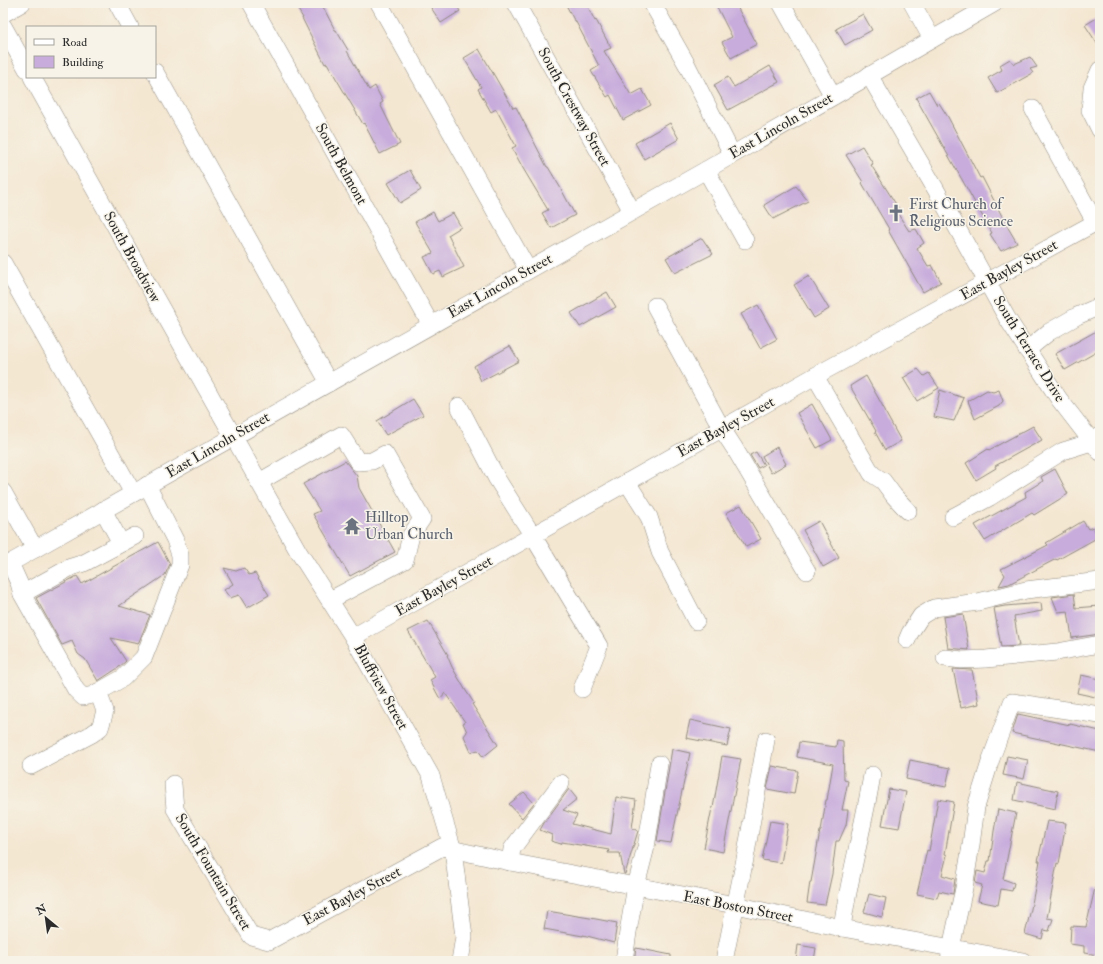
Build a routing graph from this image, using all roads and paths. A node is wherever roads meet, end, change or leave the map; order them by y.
1 (22, 3) edge
2 (117, 3) edge
3 (251, 3) edge
4 (379, 3) edge
5 (516, 3) edge
6 (652, 3) edge
7 (781, 3) edge
8 (912, 3) edge
9 (995, 3) edge
10 (3, 14) edge
11 (3, 26) edge
12 (129, 26) edge
13 (932, 39) junction
14 (26, 67) edge
15 (1100, 70) edge
16 (156, 74) edge
17 (869, 75) junction
18 (33, 78) edge
19 (833, 96) junction
20 (1033, 109) dead end
21 (1100, 130) edge
22 (732, 154) junction
23 (706, 170) junction
24 (632, 211) junction
25 (1098, 221) edge
26 (745, 240) dead end
27 (3, 263) edge
28 (528, 270) junction
29 (987, 282) junction
30 (655, 306) dead end
31 (1100, 306) edge
32 (431, 325) junction
33 (1027, 350) junction
34 (815, 376) junction
35 (329, 383) junction
36 (459, 406) dead end
37 (722, 429) junction
38 (233, 436) junction
39 (1097, 443) edge
40 (259, 482) junction
41 (627, 482) junction
42 (140, 489) junction
43 (3, 492) edge
44 (103, 510) junction
45 (908, 511) dead end
46 (952, 517) dead end
47 (533, 536) junction
48 (35, 549) junction
49 (6, 565) edge
50 (807, 571) dead end
51 (1100, 581) edge
52 (22, 594) junction
53 (330, 600) junction
54 (696, 620) dead end
55 (353, 637) junction
56 (907, 640) dead end
57 (1100, 644) edge
58 (945, 658) dead end
59 (582, 689) dead end
60 (98, 692) junction
61 (1100, 715) edge
62 (766, 740) dead end
63 (659, 764) dead end
64 (31, 766) dead end
65 (872, 775) dead end
66 (561, 783) dead end
67 (173, 784) dead end
68 (454, 850) junction
69 (510, 862) junction
70 (636, 886) junction
71 (735, 905) junction
72 (842, 928) junction
73 (251, 936) joint
74 (950, 954) edge
75 (460, 961) edge
76 (624, 961) edge
77 (724, 961) edge
78 (1023, 961) edge

1 - 10 street
2 - 12 street
3 - 32 street, South Belmont
4 - 28 street
5 - 24 street, South Crestway Street
6 - 22 street
7 - 19 street
8 - 13 street
9 - 13 street, East Lincoln Street
11 - 14 street
13 - 17 street, East Lincoln Street
15 - 21 street
16 - 35 street
17 - 19 street, East Lincoln Street
17 - 29 street, South Terrace Drive
18 - 38 street, South Broadview
19 - 22 street, East Lincoln Street
20 - 25 street
22 - 23 street, East Lincoln Street
23 - 24 street, East Lincoln Street
23 - 26 street
24 - 28 street, East Lincoln Street
25 - 29 street, East Bayley Street
27 - 42 street
28 - 32 street, East Lincoln Street
29 - 33 street, South Terrace Drive
29 - 34 street, East Bayley Street
30 - 37 street
31 - 33 street
32 - 35 street, East Lincoln Street
33 - 39 street, South Terrace Drive
34 - 37 street, East Bayley Street
34 - 45 street
35 - 38 street, East Lincoln Street
36 - 47 street
37 - 41 street, East Bayley Street
37 - 50 street
38 - 40 street, Bluffview Street
38 - 42 street, East Lincoln Street
39 - 46 street
40 - 53 street, Bluffview Street
40 - 53 street
41 - 47 street, East Bayley Street
41 - 54 street
42 - 44 street, East Lincoln Street
42 - 60 street
43 - 48 street
44 - 48 street, East Lincoln Street
44 - 52 street
47 - 55 street, East Bayley Street
47 - 59 street
48 - 49 street, East Lincoln Street
49 - 52 street
51 - 56 street
52 - 60 street
53 - 55 street, Bluffview Street
55 - 68 street, Bluffview Street
57 - 58 street
60 - 64 street
61 - 74 street
62 - 71 street
63 - 70 street
65 - 72 street
66 - 69 street
67 - 73 street, South Fountain Street
68 - 69 street, East Boston Street
68 - 73 street, East Bayley Street
68 - 75 street, Bluffview Street
69 - 70 street, East Boston Street
70 - 71 street, East Boston Street
70 - 76 street
71 - 72 street, East Boston Street
71 - 77 street
72 - 74 street, East Boston Street
74 - 78 street, East Boston Street

